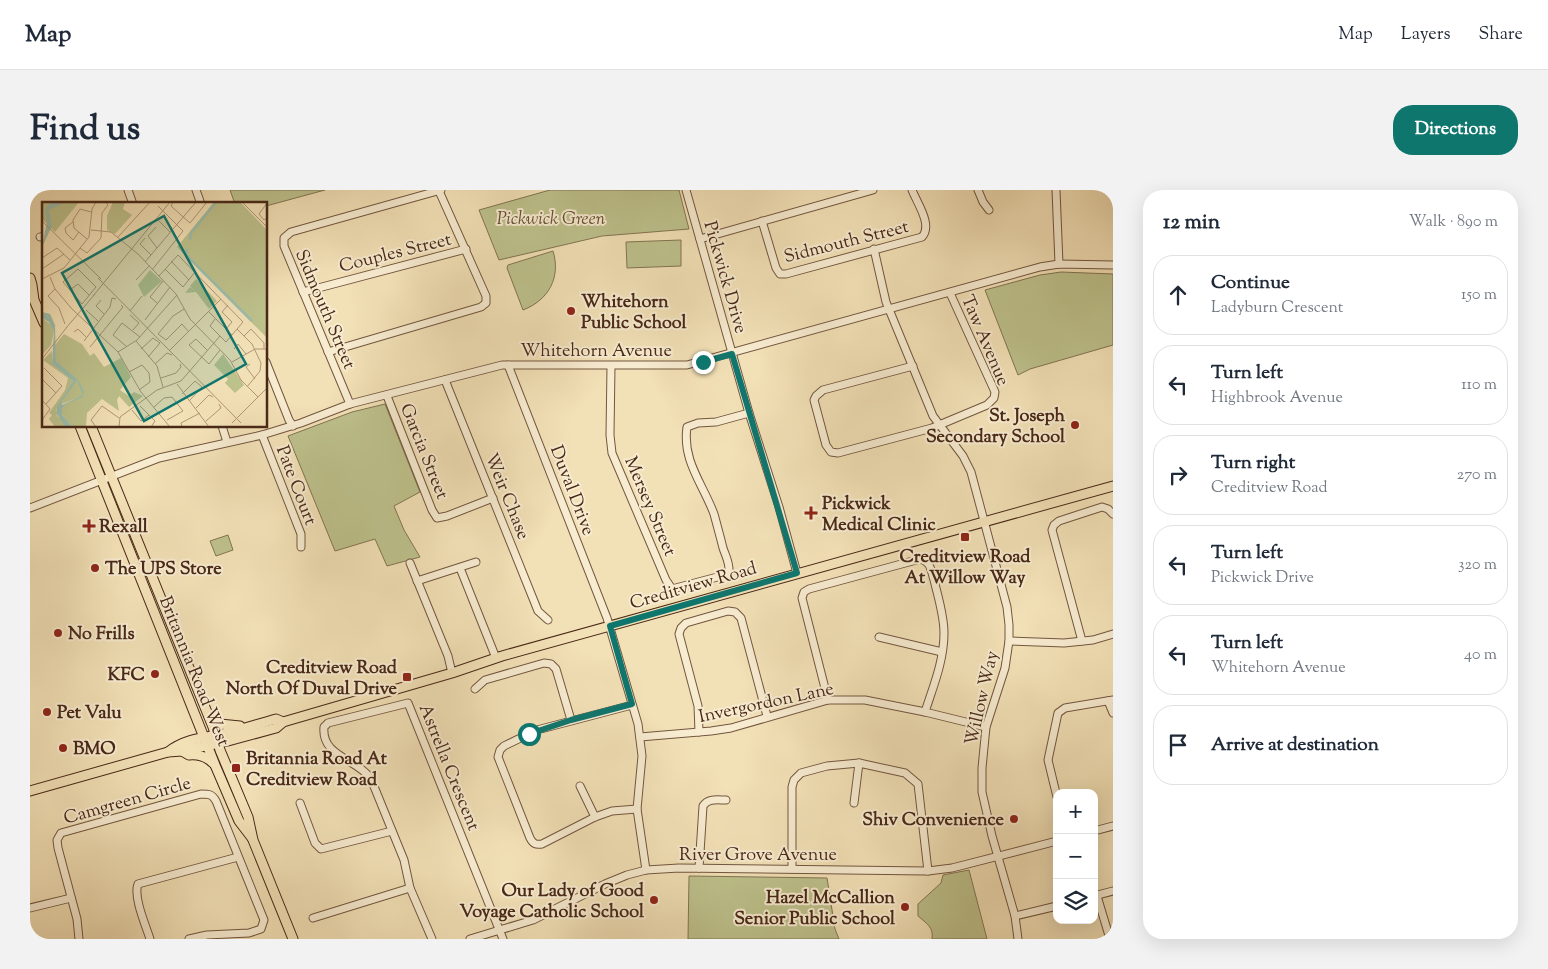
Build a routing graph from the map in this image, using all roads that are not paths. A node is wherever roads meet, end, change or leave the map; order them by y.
1 (196, 190) edge
2 (440, 190) edge
3 (686, 190) edge
4 (873, 190) edge
5 (912, 190) edge
6 (978, 190) edge
7 (1056, 190) edge
8 (853, 193) edge
9 (200, 202) edge
10 (989, 210) dead end
11 (762, 221) junction
12 (700, 238) junction
13 (874, 249) junction
14 (466, 250) junction
15 (1059, 264) junction
16 (1113, 265) edge
17 (30, 278) edge
18 (303, 292) junction
19 (950, 293) junction
20 (32, 298) edge
21 (889, 309) junction
22 (42, 320) edge
23 (328, 352) junction
24 (732, 354) junction
25 (508, 365) junction
26 (611, 366) junction
27 (913, 366) junction
28 (268, 367) edge
29 (445, 380) junction
30 (386, 396) junction
31 (350, 404) junction
32 (749, 413) junction
33 (940, 425) junction
34 (293, 426) junction
35 (81, 428) edge
36 (92, 428) edge
37 (223, 428) edge
38 (262, 434) junction
39 (227, 442) junction
40 (111, 476) junction
41 (101, 480) junction
42 (1113, 486) edge
43 (493, 498) junction
44 (30, 508) edge
45 (1113, 514) edge
46 (984, 523) junction
47 (301, 548) dead end
48 (476, 562) dead end
49 (410, 563) dead end
50 (460, 568) junction
51 (797, 573) junction
52 (418, 581) junction
53 (548, 620) dead end
54 (610, 626) junction
55 (1113, 634) edge
56 (879, 637) dead end
57 (1009, 641) junction
58 (1082, 641) junction
59 (942, 652) junction
60 (496, 658) junction
61 (452, 673) junction
62 (475, 689) dead end
63 (828, 700) junction
64 (1111, 701) edge
65 (632, 704) junction
66 (207, 712) junction
67 (925, 712) junction
68 (1113, 713) edge
69 (767, 716) junction
70 (571, 720) junction
71 (283, 722) junction
72 (242, 727) junction
73 (986, 728) junction
74 (699, 732) junction
75 (640, 737) junction
76 (216, 739) junction
77 (206, 741) junction
78 (182, 751) junction
79 (168, 752) junction
80 (859, 763) junction
81 (215, 765) junction
82 (580, 786) dead end
83 (1055, 789) edge
84 (30, 791) edge
85 (726, 800) dead end
86 (300, 803) dead end
87 (854, 803) dead end
88 (637, 809) junction
89 (595, 817) junction
90 (1113, 826) edge
91 (1098, 830) edge
92 (392, 831) junction
93 (253, 840) junction
94 (1053, 842) edge
95 (998, 856) junction
96 (238, 857) junction
97 (698, 868) junction
98 (792, 869) junction
99 (646, 870) junction
100 (928, 871) junction
101 (410, 888) junction
102 (1113, 891) edge
103 (1098, 895) edge
104 (71, 898) junction
105 (1098, 902) edge
106 (1053, 907) edge
107 (30, 908) edge
108 (1015, 916) junction
109 (313, 918) dead end
110 (500, 931) junction
111 (79, 939) edge
112 (150, 939) edge
113 (190, 939) edge
114 (293, 939) edge
115 (432, 939) edge
116 (470, 939) edge
117 (503, 939) edge
118 (1018, 939) edge
119 (1110, 939) edge

1 - 9 street
2 - 14 street
2 - 18 street, Sidmouth Street
3 - 12 street, Pickwick Drive
4 - 8 street
5 - 13 street, Sidmouth Street
6 - 10 street
7 - 15 street
8 - 11 street
11 - 12 street
11 - 13 street, Sidmouth Street
12 - 24 street, Pickwick Drive
13 - 21 street, Willow Way
14 - 18 street, Couples Street
14 - 23 street
15 - 16 street, Whitehorn Avenue
15 - 19 street, Whitehorn Avenue
17 - 20 main road
18 - 23 street, Sidmouth Street
19 - 21 street, Whitehorn Avenue
19 - 33 street, Taw Avenue
20 - 22 main road
21 - 24 street, Whitehorn Avenue
21 - 27 street, Willow Way
23 - 31 street, Sidmouth Street
24 - 26 street, Whitehorn Avenue
24 - 32 street, Pickwick Drive
25 - 26 street, Whitehorn Avenue
25 - 29 street, Whitehorn Avenue
25 - 54 street, Duval Drive
26 - 32 street, Mersey Street
27 - 33 street, Willow Way
27 - 33 street
28 - 34 street
29 - 30 street, Whitehorn Avenue
29 - 43 street, Weir Chase
30 - 31 street, Whitehorn Avenue
30 - 43 street, Garcia Street
31 - 34 street, Whitehorn Avenue
32 - 51 street, Pickwick Drive
33 - 46 street, Willow Way
34 - 38 street, Whitehorn Avenue
35 - 41 main road, Britannia Road West
36 - 40 main road, Britannia Road West
37 - 39 street
38 - 39 street, Whitehorn Avenue
38 - 47 street, Pate Court
39 - 40 street, Whitehorn Avenue
40 - 41 street, Whitehorn Avenue
40 - 66 main road, Britannia Road West
41 - 44 street, Whitehorn Avenue
41 - 77 main road, Britannia Road West
42 - 46 main road, Creditview Road
43 - 53 street, Weir Chase
45 - 58 street
46 - 51 main road, Creditview Road
46 - 57 street, Willow Way
48 - 50 street
49 - 52 street
50 - 52 street
50 - 60 street
51 - 54 main road, Creditview Road
52 - 61 street
54 - 60 main road, Creditview Road
54 - 65 street, Duval Drive
55 - 58 street
56 - 59 street
57 - 58 street
57 - 73 street, Willow Way
59 - 63 street
59 - 67 street
60 - 61 main road, Creditview Road
61 - 71 main road, Creditview Road
62 - 70 street
63 - 67 street, Invergordon Lane
63 - 69 street, Invergordon Lane
64 - 68 street
64 - 83 street
65 - 70 street
65 - 75 street, Duval Drive
66 - 72 main road
66 - 76 main road, Britannia Road West
67 - 73 street, Invergordon Lane
69 - 74 street, Invergordon Lane
69 - 74 street
70 - 89 street
71 - 72 main road, Creditview Road
71 - 76 main road, Creditview Road
72 - 76 main road, Creditview Road
73 - 95 street, Willow Way
74 - 75 street, Invergordon Lane
75 - 88 street, Duval Drive
76 - 77 main road, Creditview Road
76 - 93 main road, Britannia Road West
77 - 78 main road, Creditview Road
77 - 79 main road, Creditview Road
77 - 81 main road, Britannia Road West
78 - 79 main road, Creditview Road
78 - 81 main road
79 - 84 main road, Creditview Road
80 - 87 street
80 - 98 street
80 - 100 street
81 - 93 main road, Britannia Road West
82 - 89 street
85 - 97 street
86 - 92 street
88 - 89 street
88 - 99 street, Duval Drive
90 - 91 street
92 - 101 street, Astrella Crescent
92 - 110 street, Astrella Crescent
93 - 114 main road, Britannia Road West
94 - 95 street, River Grove Avenue
95 - 100 street, River Grove Avenue
95 - 108 street, Willow Way
96 - 104 street, Camgreen Circle
96 - 112 street
96 - 113 street, Camgreen Circle
97 - 98 street, River Grove Avenue
97 - 99 street, River Grove Avenue
98 - 100 street, River Grove Avenue
99 - 110 street, River Grove Avenue
101 - 109 street
101 - 115 street, Astrella Crescent
102 - 103 street
104 - 107 street
104 - 111 street, Camgreen Circle
105 - 119 street
106 - 108 street
108 - 118 street, Willow Way
110 - 116 street, River Grove Avenue
110 - 117 street

